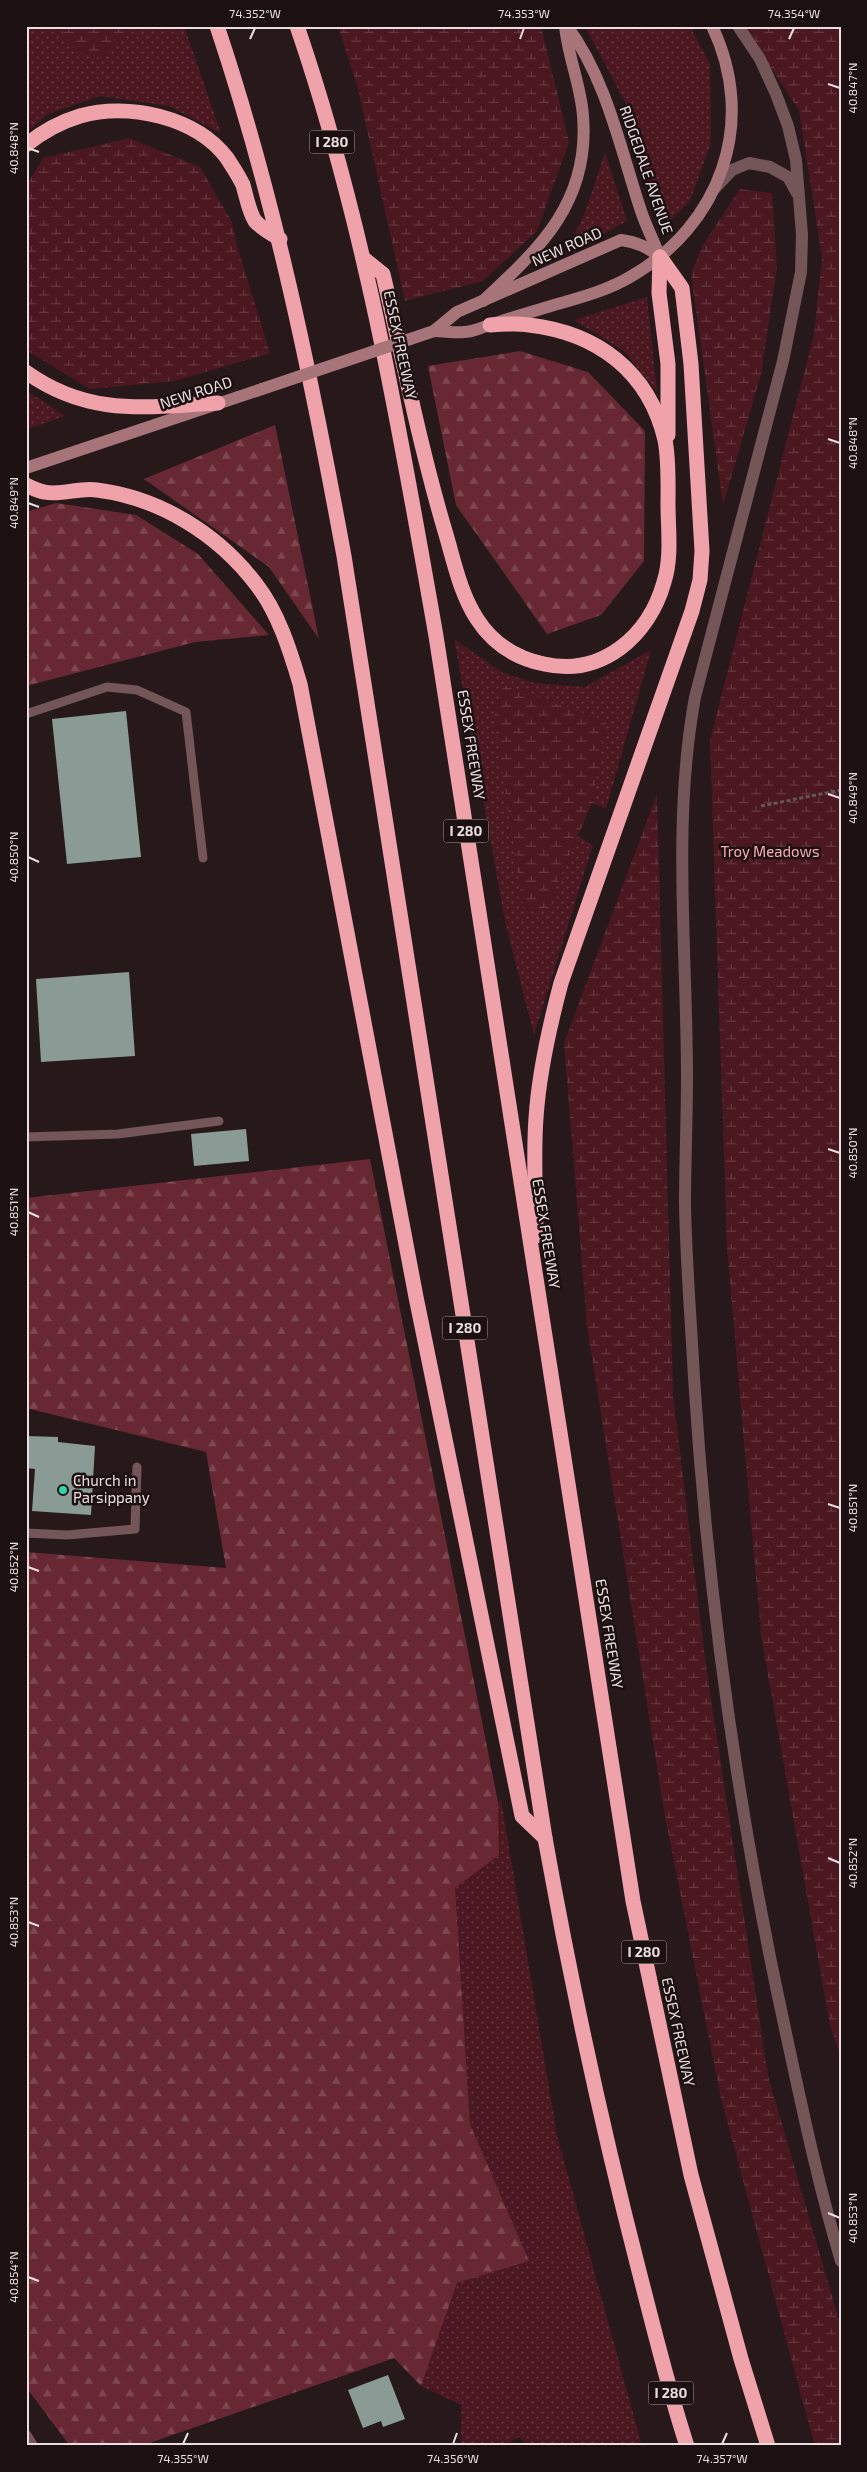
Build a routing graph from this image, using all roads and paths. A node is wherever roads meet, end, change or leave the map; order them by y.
1 (218, 26) edge
2 (297, 26) edge
3 (566, 26) edge
4 (712, 26) edge
5 (738, 26) edge
6 (26, 145) edge
7 (714, 189) junction
8 (799, 196) junction
9 (280, 239) junction
10 (660, 257) junction
11 (363, 258) junction
12 (483, 301) junction
13 (490, 324) junction
14 (434, 331) junction
15 (26, 372) edge
16 (218, 403) junction
17 (26, 468) edge
18 (668, 468) junction
19 (26, 485) edge
20 (26, 714) edge
21 (841, 790) edge
22 (761, 806) dead end
23 (203, 858) dead end
24 (220, 1121) dead end
25 (26, 1137) edge
26 (536, 1287) junction
27 (137, 1467) dead end
28 (26, 1533) edge
29 (545, 1838) junction
30 (841, 2261) edge
31 (26, 2436) edge
32 (32, 2446) edge
33 (687, 2446) edge
34 (768, 2446) edge

1 - 9 highway, I 280
2 - 11 highway, ESSEX FREEWAY / I 280
3 - 10 main road, RIDGEDALE AVENUE
3 - 12 main road
4 - 7 main road, RIDGEDALE AVENUE
5 - 8 street
6 - 9 highway
7 - 8 street
7 - 10 main road, RIDGEDALE AVENUE
8 - 30 street
9 - 29 highway, I 280
10 - 12 main road, NEW ROAD
10 - 13 main road, NEW ROAD
10 - 18 highway
10 - 26 highway
11 - 18 highway
11 - 26 highway, ESSEX FREEWAY / I 280
12 - 14 main road, NEW ROAD
13 - 14 main road, NEW ROAD
13 - 18 highway
14 - 16 main road, NEW ROAD, bridge
15 - 16 highway
16 - 17 main road, NEW ROAD
19 - 29 highway
20 - 23 lane
21 - 22 path
24 - 25 lane
26 - 34 highway, ESSEX FREEWAY / I 280
27 - 28 lane
29 - 33 highway, I 280
31 - 32 street

